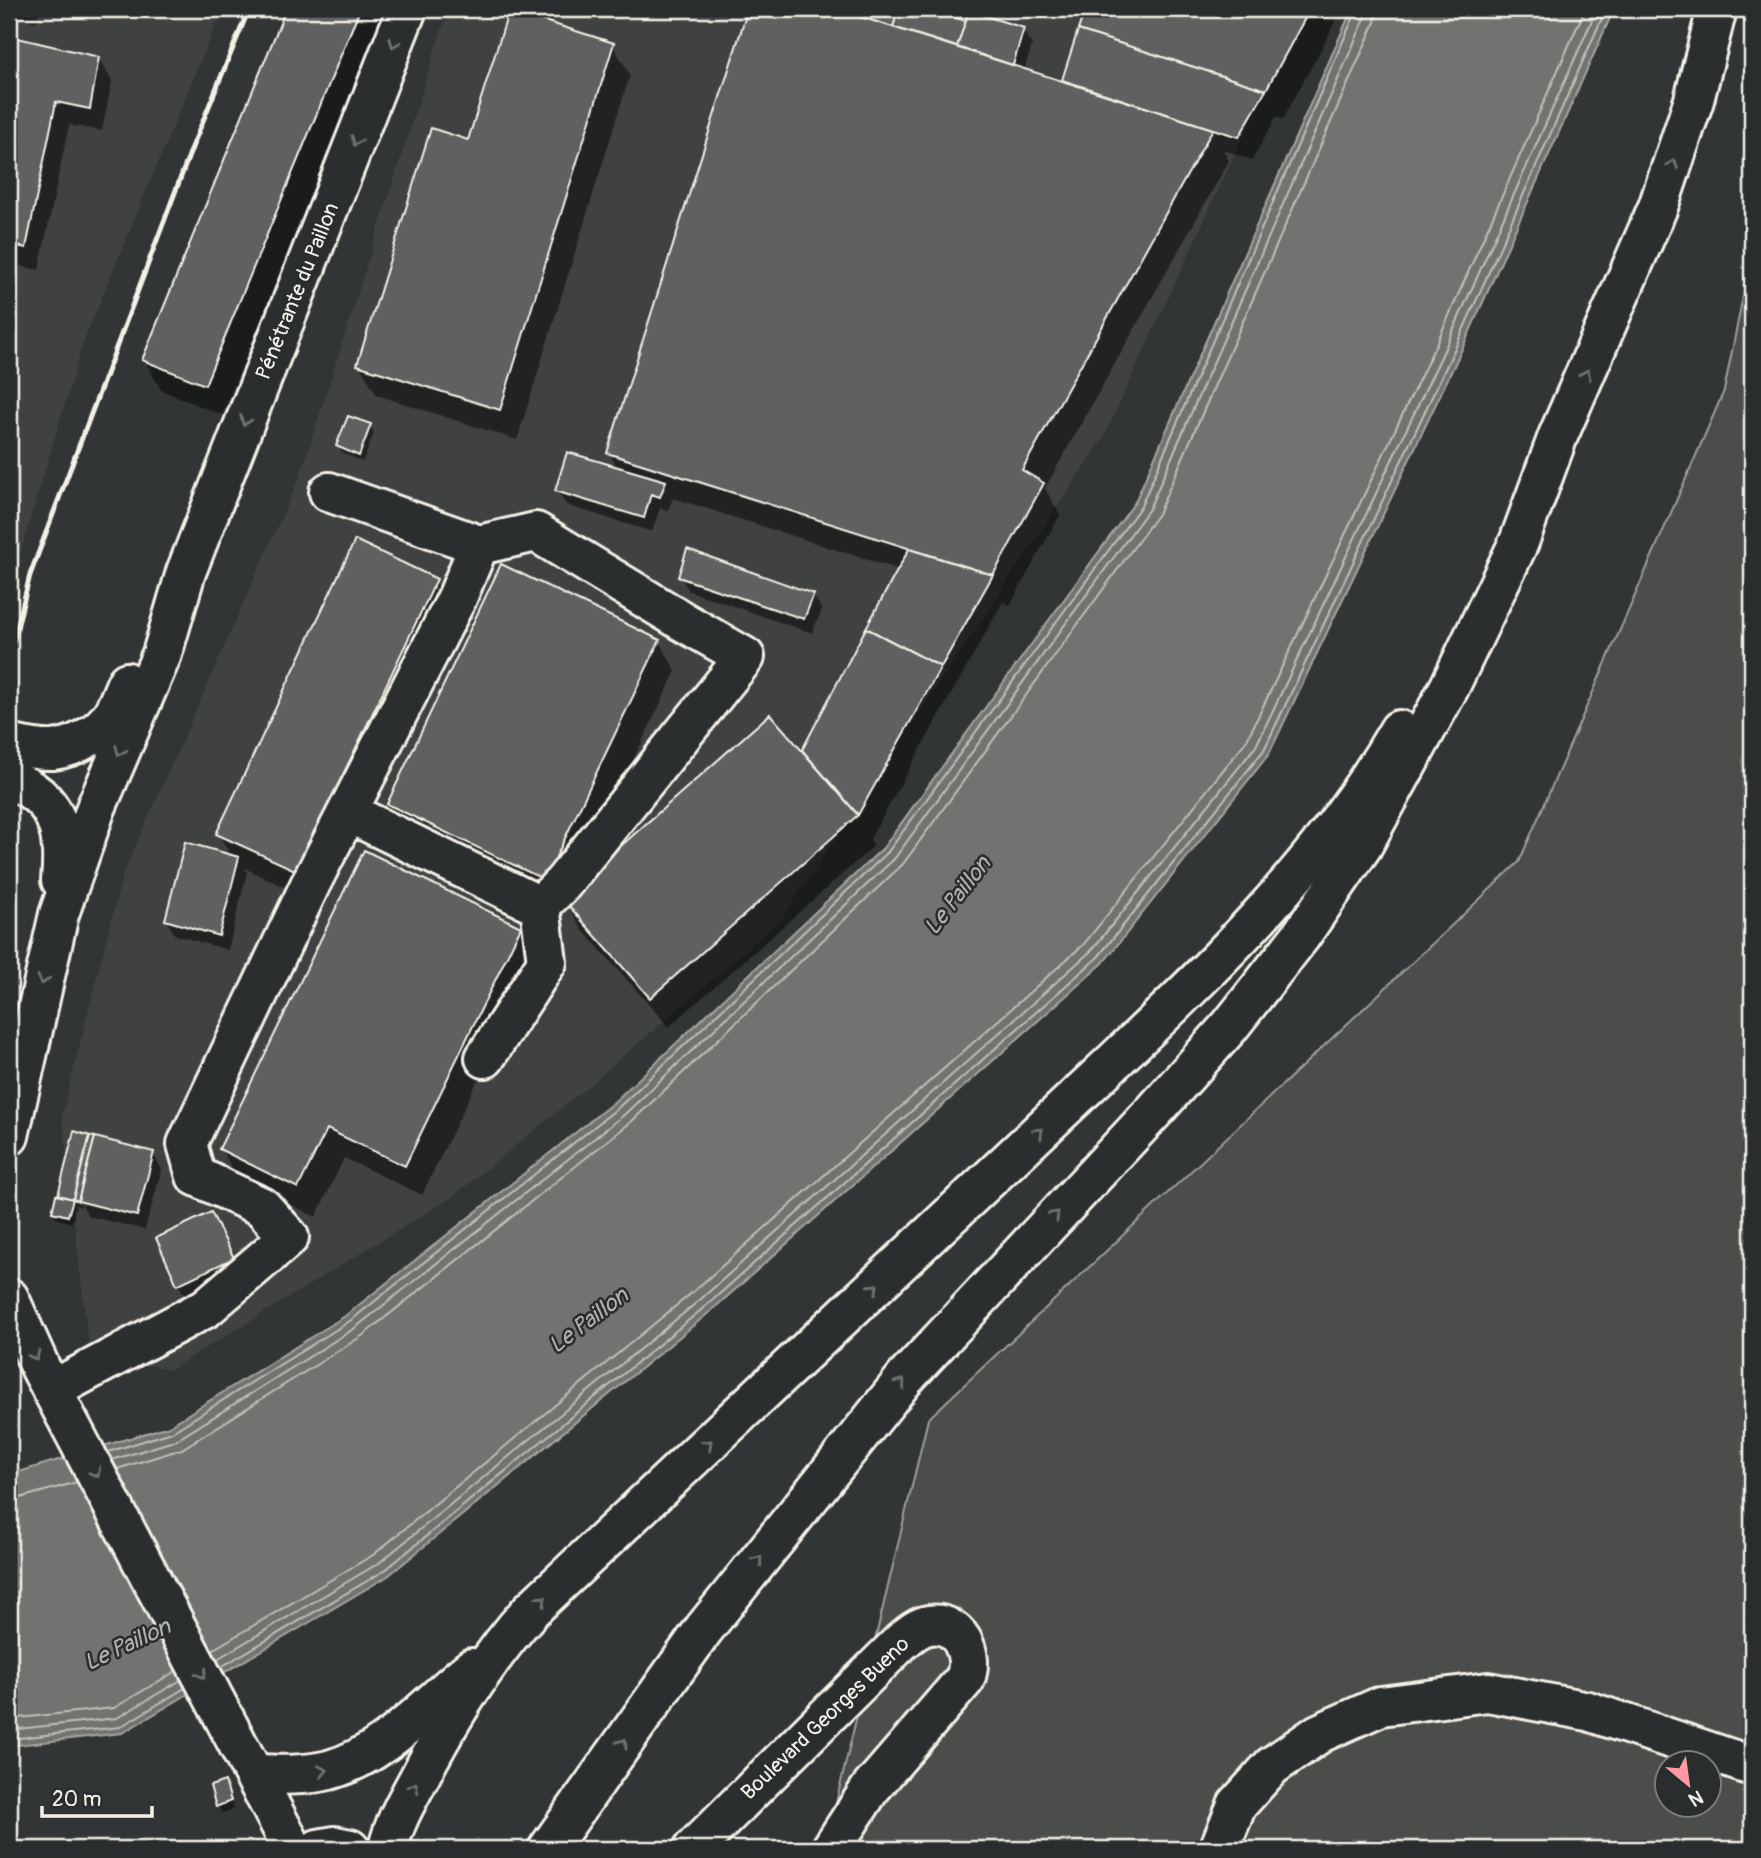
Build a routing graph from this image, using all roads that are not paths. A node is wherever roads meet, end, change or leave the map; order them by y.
1 (407, 9) edge
2 (1717, 9) edge
3 (1558, 436) junction
4 (329, 492) dead end
5 (479, 545) junction
6 (186, 572) junction
7 (23, 747) edge
8 (18, 783) edge
9 (349, 813) junction
10 (540, 906) junction
11 (59, 914) junction
12 (485, 1058) dead end
13 (9, 1136) edge
14 (9, 1298) edge
15 (58, 1401) junction
16 (496, 1650) junction
17 (1752, 1766) edge
18 (255, 1774) junction
19 (293, 1849) edge
20 (318, 1849) edge
21 (349, 1849) edge
22 (388, 1849) edge
23 (548, 1849) edge
24 (693, 1849) edge
25 (831, 1849) edge
26 (1219, 1849) edge

1 -> 6 main road, Pénétrante du Paillon
3 -> 2 main road
16 -> 3 main road
23 -> 3 main road
4 - 5 main road
5 - 9 main road
5 - 10 main road
6 - 7 main road
6 -> 11 main road
8 - 11 main road
9 - 10 main road
9 - 15 main road
10 - 12 main road
11 -> 13 main road
14 -> 15 main road
15 -> 18 main road
18 -> 16 main road
22 -> 16 main road
17 - 26 main road
18 - 19 main road
20 - 21 main road
24 - 25 main road, Boulevard Georges Bueno

